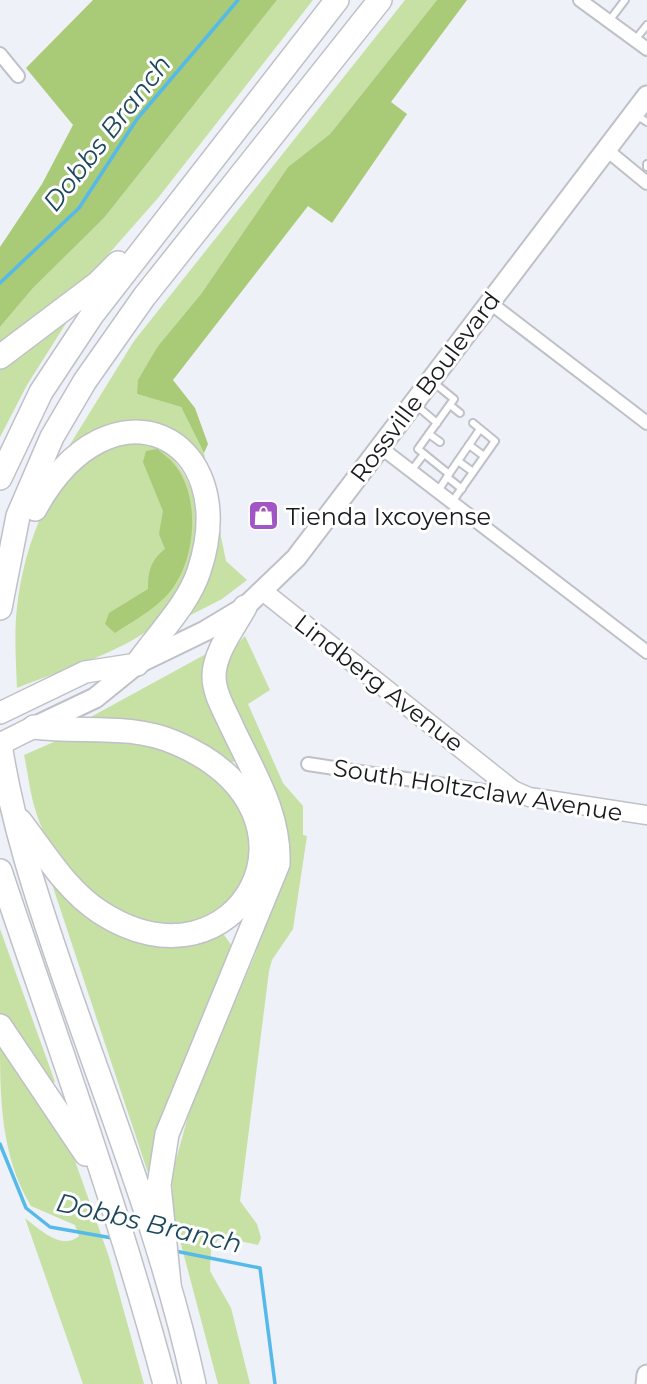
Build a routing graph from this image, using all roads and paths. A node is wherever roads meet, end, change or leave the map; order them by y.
1 (337, 0) edge
2 (380, 0) edge
3 (580, 0) edge
4 (625, 0) edge
5 (609, 21) junction
6 (647, 25) edge
7 (635, 40) junction
8 (647, 48) edge
9 (0, 54) edge
10 (18, 76) dead end
11 (647, 96) edge
12 (641, 118) edge
13 (608, 151) junction
14 (645, 171) edge
15 (183, 199) junction
16 (489, 302) junction
17 (0, 358) edge
18 (430, 380) junction
19 (413, 403) junction
20 (450, 405) junction
21 (460, 413) dead end
22 (437, 423) junction
23 (473, 423) dead end
24 (647, 423) edge
25 (480, 429) junction
26 (429, 433) junction
27 (440, 442) dead end
28 (469, 445) junction
29 (380, 447) junction
30 (452, 452) dead end
31 (424, 454) junction
32 (484, 456) junction
33 (459, 460) junction
34 (411, 471) junction
35 (473, 472) junction
36 (448, 476) junction
37 (0, 478) edge
38 (462, 489) junction
39 (438, 491) junction
40 (452, 502) junction
41 (8, 558) junction
42 (264, 592) junction
43 (245, 607) junction
44 (0, 608) edge
45 (647, 652) edge
46 (137, 664) junction
47 (0, 713) edge
48 (34, 727) junction
49 (0, 744) edge
50 (308, 764) dead end
51 (529, 797) junction
52 (10, 808) junction
53 (647, 815) edge
54 (0, 871) edge
55 (0, 1026) edge
56 (107, 1187) junction
57 (169, 1284) junction
58 (647, 1375) edge
59 (165, 1384) edge
60 (194, 1384) edge
61 (646, 1384) edge

1 - 15 highway
2 - 41 highway
3 - 5 street
4 - 5 lane
5 - 7 street
6 - 7 lane
7 - 8 street
9 - 10 street
11 - 12 main road, Rossville Boulevard
12 - 13 main road, Rossville Boulevard
13 - 14 street
13 - 16 main road, Rossville Boulevard
15 - 17 highway
15 - 37 highway
16 - 18 main road, Rossville Boulevard
16 - 24 street
18 - 19 main road, Rossville Boulevard
18 - 20 lane
19 - 22 lane
19 - 29 main road, Rossville Boulevard
20 - 21 lane
20 - 22 lane
22 - 26 lane
23 - 25 lane
25 - 28 lane
25 - 32 lane
26 - 27 lane
26 - 31 lane
28 - 32 lane
28 - 33 lane
29 - 34 street
29 - 42 main road, Rossville Boulevard
30 - 33 lane
31 - 34 lane
31 - 36 lane
32 - 35 lane
33 - 35 lane
33 - 36 lane
34 - 39 street
35 - 38 lane
36 - 38 lane
36 - 39 lane
38 - 40 lane
39 - 40 street
40 - 45 street
41 - 44 highway
41 - 46 highway
42 - 43 main road, Rossville Boulevard
42 - 51 main road, Lindberg Avenue
43 - 46 main road, Rossville Boulevard
43 - 57 highway
46 - 47 highway, Rossville Boulevard
46 - 48 main road, Rossville Boulevard
48 - 49 highway, Rossville Boulevard
48 - 52 highway
49 - 52 highway
50 - 51 street, South Holtzclaw Avenue
51 - 53 main road, South Holtzclaw Avenue
52 - 57 highway
54 - 56 highway
55 - 56 highway
56 - 59 highway
57 - 60 highway
58 - 61 main road

